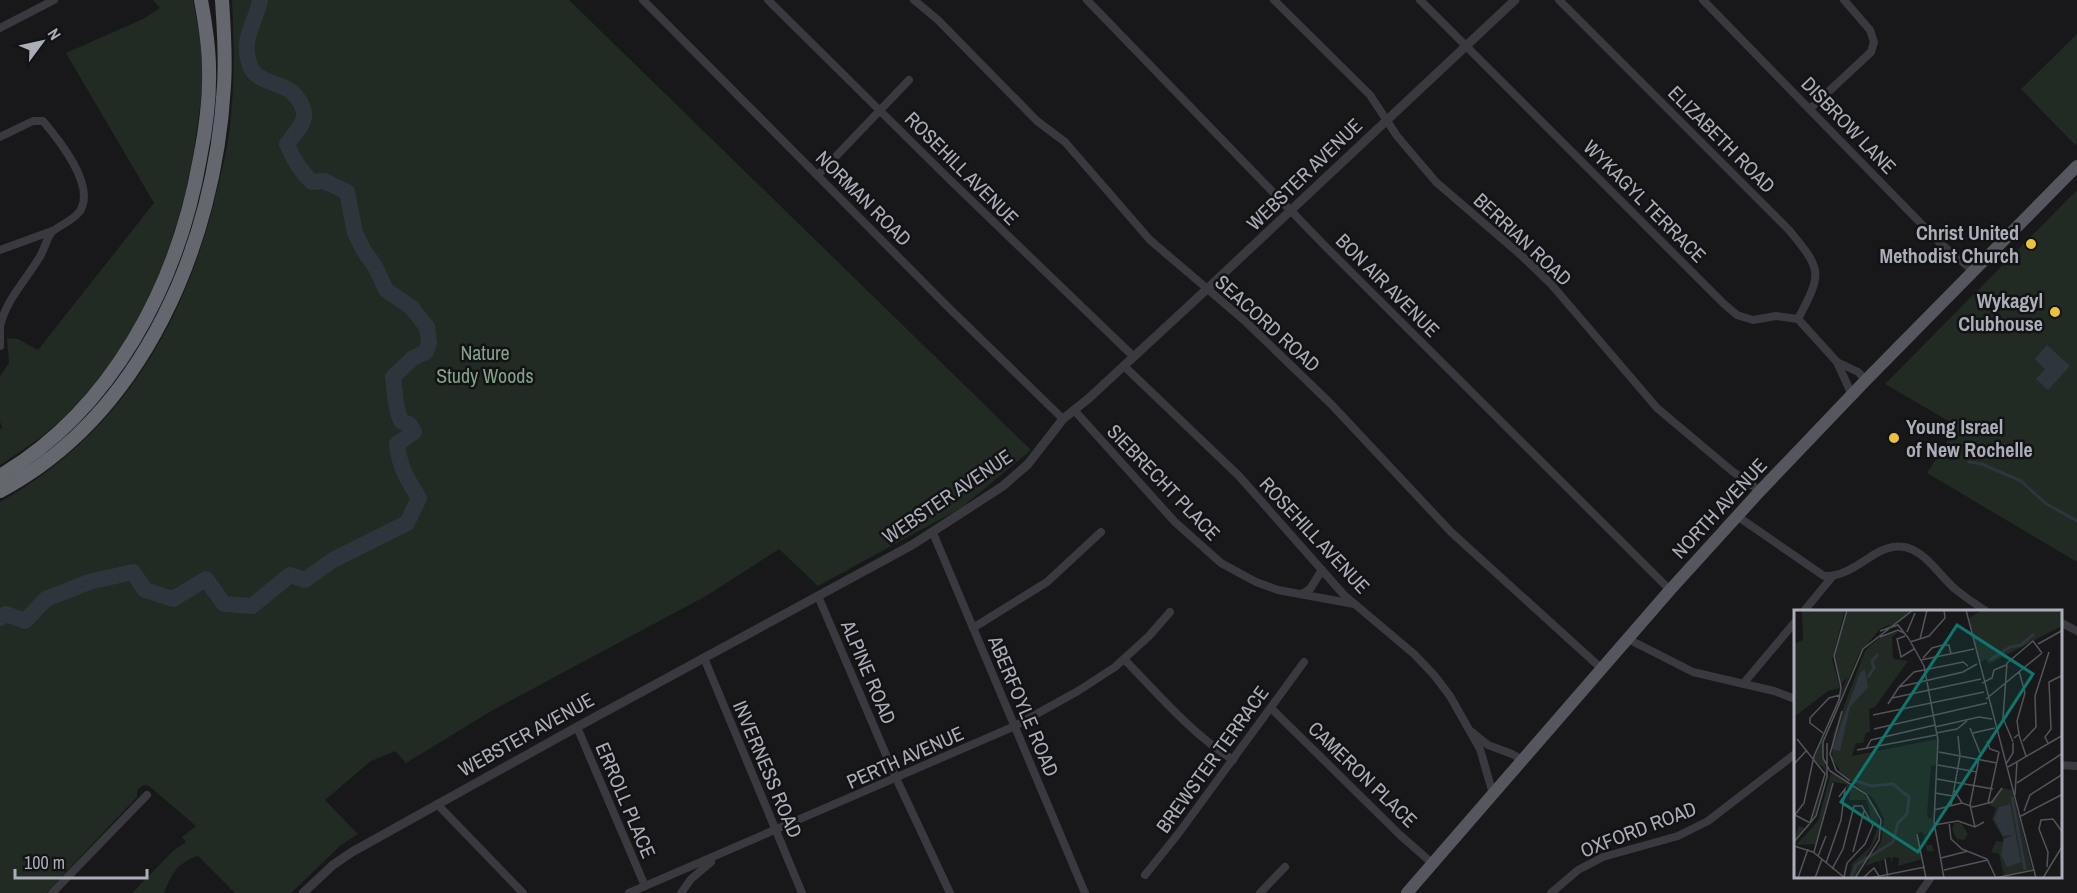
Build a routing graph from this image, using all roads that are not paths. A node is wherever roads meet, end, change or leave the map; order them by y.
1 (54, 0) edge
2 (201, 0) edge
3 (222, 0) edge
4 (643, 0) edge
5 (768, 0) edge
6 (914, 0) edge
7 (1087, 0) edge
8 (1274, 0) edge
9 (1420, 0) edge
10 (1515, 0) edge
11 (1559, 0) edge
12 (1703, 0) edge
13 (1844, 0) edge
14 (0, 28) edge
15 (1466, 45) junction
16 (909, 80) dead end
17 (1810, 108) junction
18 (880, 110) junction
19 (1386, 120) junction
20 (0, 137) edge
21 (2077, 166) edge
22 (818, 175) junction
23 (1291, 210) junction
24 (52, 231) junction
25 (0, 250) edge
26 (1973, 271) junction
27 (1208, 290) junction
28 (1798, 319) junction
29 (0, 327) edge
30 (0, 346) edge
31 (1134, 357) junction
32 (1837, 362) junction
33 (1124, 366) junction
34 (1866, 380) junction
35 (1852, 395) junction
36 (1074, 410) junction
37 (1063, 419) junction
38 (0, 476) edge
39 (0, 491) edge
40 (1760, 491) junction
41 (1737, 516) junction
42 (1101, 532) dead end
43 (933, 533) junction
44 (1322, 570) junction
45 (1832, 577) junction
46 (1670, 590) junction
47 (1302, 594) junction
48 (818, 596) junction
49 (1356, 605) junction
50 (1805, 610) edge
51 (1985, 610) edge
52 (1170, 612) dead end
53 (1794, 623) edge
54 (2062, 623) edge
55 (973, 628) junction
56 (2077, 631) edge
57 (1628, 639) junction
58 (704, 658) junction
59 (1125, 659) junction
60 (1304, 662) dead end
61 (1602, 669) junction
62 (1743, 684) junction
63 (1794, 699) edge
64 (1270, 708) junction
65 (1015, 726) junction
66 (577, 727) junction
67 (1472, 732) junction
68 (1794, 755) edge
69 (1233, 760) junction
70 (1523, 760) junction
71 (2062, 765) edge
72 (2077, 766) edge
73 (897, 778) junction
74 (1493, 794) junction
75 (147, 795) dead end
76 (437, 804) junction
77 (776, 831) junction
78 (733, 849) junction
79 (1433, 864) junction
80 (1285, 867) dead end
81 (1145, 875) dead end
82 (1931, 878) edge
83 (645, 886) junction
84 (308, 891) edge
85 (52, 893) edge
86 (524, 893) edge
87 (629, 893) edge
88 (681, 893) edge
89 (802, 893) edge
90 (950, 893) edge
91 (1085, 893) edge
92 (1260, 893) edge
93 (1407, 893) edge
94 (1551, 893) edge
95 (1920, 893) edge

1 - 14 street
2 - 38 highway
3 - 39 highway
4 - 22 street, NORMAN ROAD
5 - 18 street, ROSEHILL AVENUE
6 - 27 street, SEACORD ROAD
7 - 23 street, BON AIR AVENUE
8 - 19 street, BERRIAN ROAD
9 - 15 street, WYKAGYL TERRACE
10 - 15 street, WEBSTER AVENUE
11 - 28 street, ELIZABETH ROAD
12 - 17 street, DISBROW LANE
13 - 17 street
15 - 19 street, WEBSTER AVENUE
15 - 28 street, WYKAGYL TERRACE
16 - 18 street
17 - 26 street, DISBROW LANE
18 - 22 street
18 - 31 street, ROSEHILL AVENUE
19 - 23 street, WEBSTER AVENUE
19 - 40 street, BERRIAN ROAD
20 - 24 street
21 - 26 main road, NORTH AVENUE
22 - 37 street, NORMAN ROAD
23 - 27 street, WEBSTER AVENUE
23 - 46 street, BON AIR AVENUE
24 - 25 street
24 - 29 street
26 - 34 main road, NORTH AVENUE
27 - 31 street, WEBSTER AVENUE
27 - 61 street, SEACORD ROAD
28 - 32 street
29 - 30 street
31 - 33 street, WEBSTER AVENUE
32 - 34 street
32 - 35 street
33 - 36 street, WEBSTER AVENUE
33 - 44 street, ROSEHILL AVENUE
34 - 35 main road, NORTH AVENUE
35 - 40 main road, NORTH AVENUE
36 - 37 street, WEBSTER AVENUE
36 - 47 street, SIEBRECHT PLACE
37 - 43 street, WEBSTER AVENUE
40 - 41 main road, NORTH AVENUE
41 - 45 street
41 - 46 main road, NORTH AVENUE
42 - 55 street
43 - 48 street, WEBSTER AVENUE
43 - 55 street, ABERFOYLE ROAD
44 - 47 street
44 - 49 street, ROSEHILL AVENUE
45 - 50 street
45 - 51 street
46 - 57 main road, NORTH AVENUE
47 - 49 street, SIEBRECHT PLACE
48 - 58 street, WEBSTER AVENUE
48 - 73 street, ALPINE ROAD
49 - 67 street, ROSEHILL AVENUE
52 - 59 street, PERTH AVENUE
53 - 62 street
54 - 56 street
55 - 65 street, ABERFOYLE ROAD
57 - 61 main road, NORTH AVENUE
57 - 62 street
58 - 66 street, WEBSTER AVENUE
58 - 77 street, INVERNESS ROAD
59 - 65 street, PERTH AVENUE
59 - 69 street
60 - 64 street, BREWSTER TERRACE
61 - 70 main road, NORTH AVENUE
62 - 63 street
64 - 69 street, BREWSTER TERRACE
64 - 79 street, CAMERON PLACE
65 - 73 street, PERTH AVENUE
65 - 91 street, ABERFOYLE ROAD
66 - 76 street, WEBSTER AVENUE
66 - 83 street, ERROLL PLACE
67 - 70 street, ROSEHILL AVENUE
67 - 74 street, ROSEHILL AVENUE
68 - 94 street, OXFORD ROAD
69 - 81 street, BREWSTER TERRACE
70 - 74 main road, NORTH AVENUE
71 - 72 street
73 - 77 street, PERTH AVENUE
73 - 90 street, ALPINE ROAD
74 - 79 main road, NORTH AVENUE
75 - 85 street
76 - 84 street, WEBSTER AVENUE
76 - 86 street
77 - 78 street, PERTH AVENUE
77 - 89 street, INVERNESS ROAD
78 - 83 street, PERTH AVENUE
78 - 88 street
79 - 93 main road, NORTH AVENUE
80 - 92 street
82 - 95 street
83 - 87 street, PERTH AVENUE

